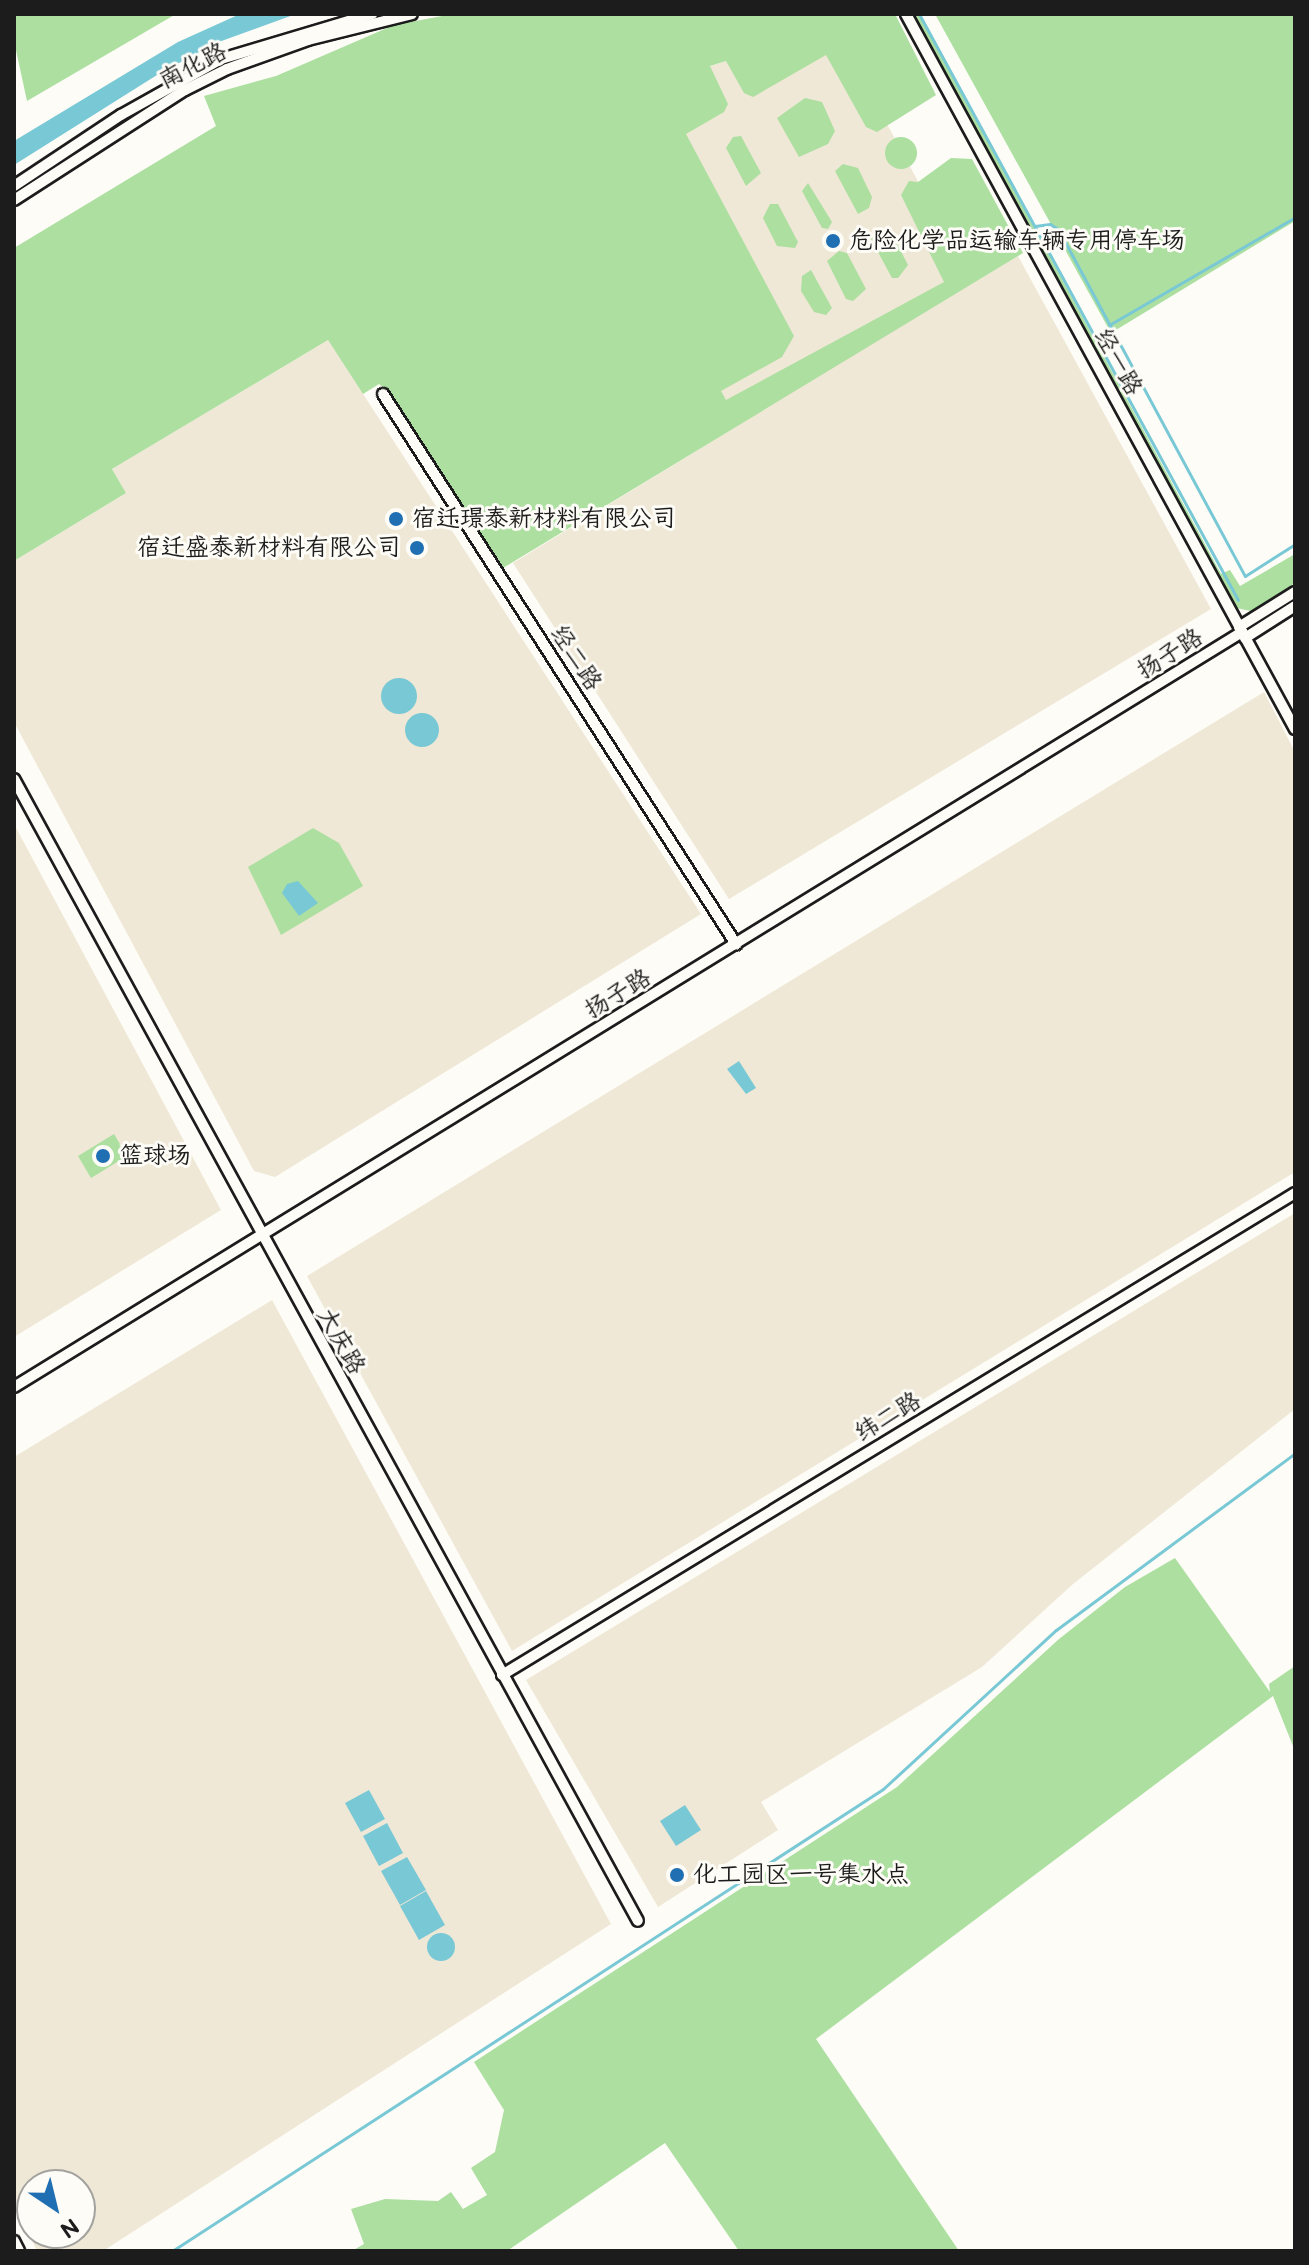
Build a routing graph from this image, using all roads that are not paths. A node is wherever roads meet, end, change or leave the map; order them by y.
1 (372, 14) edge
2 (412, 14) edge
3 (906, 14) edge
4 (14, 186) edge
5 (14, 200) edge
6 (383, 394) dead end
7 (1295, 592) edge
8 (1295, 606) edge
9 (1242, 632) junction
10 (1295, 729) edge
11 (14, 779) edge
12 (736, 944) junction
13 (1295, 1193) edge
14 (261, 1236) junction
15 (14, 1387) edge
16 (502, 1675) junction
17 (638, 1921) dead end
18 (14, 2241) edge
19 (19, 2251) edge

1 - 4 street, 南化路
2 - 5 street, 南化路
3 - 9 street, 经一路
6 - 12 street, 经二路
7 - 9 street, 扬子路
8 - 9 street, 扬子路
9 - 10 street, 经一路
9 - 12 street, 扬子路
11 - 14 street, 大庆路
12 - 14 street, 扬子路
13 - 16 street, 纬二路
14 - 15 street, 扬子路
14 - 16 street, 大庆路
16 - 17 street, 大庆路
18 - 19 street

